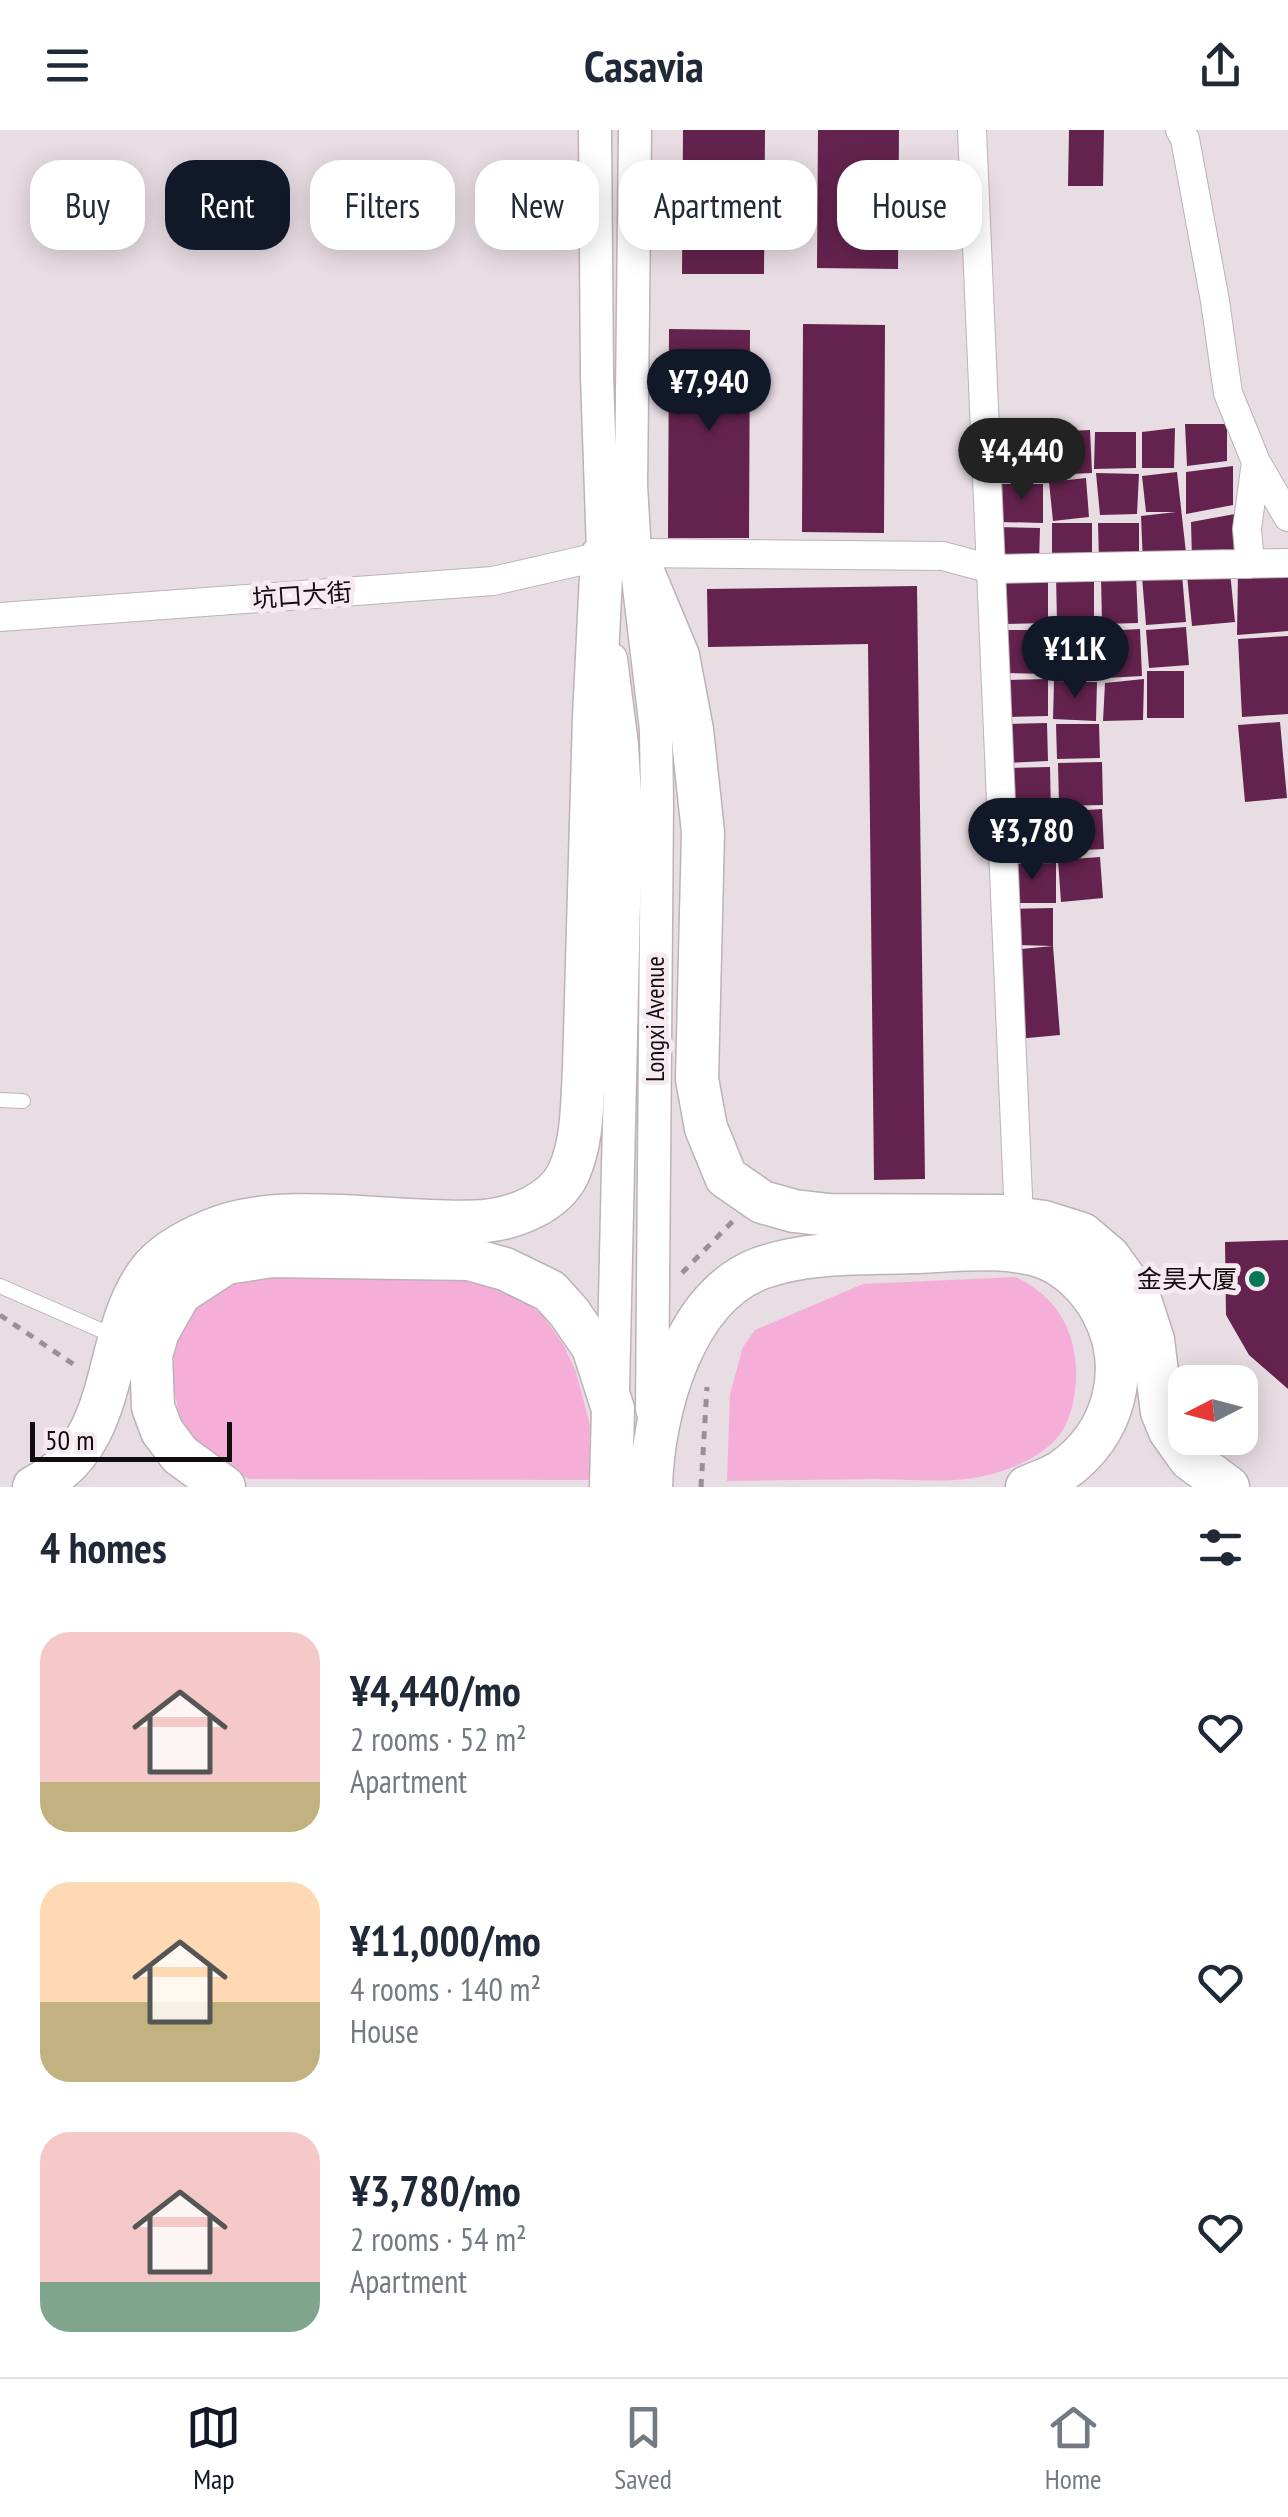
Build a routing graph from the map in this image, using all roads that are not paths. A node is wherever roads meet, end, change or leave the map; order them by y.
1 (595, 130) edge
2 (635, 130) edge
3 (972, 130) edge
4 (1180, 130) edge
5 (1256, 462) junction
6 (1288, 517) edge
7 (618, 555) junction
8 (1288, 563) edge
9 (1250, 564) junction
10 (991, 568) junction
11 (0, 617) edge
12 (638, 985) junction
13 (0, 1100) edge
14 (23, 1102) dead end
15 (1019, 1218) junction
16 (0, 1286) edge
17 (139, 1336) junction
18 (613, 1409) junction
19 (651, 1475) edge
20 (50, 1476) edge
21 (213, 1480) edge
22 (611, 1487) edge
23 (1027, 1487) edge
24 (1228, 1487) edge

1 - 7 street
2 - 7 street
3 - 10 street
4 - 5 street
5 - 6 street
5 - 9 street
7 - 10 street, 坑口大街
7 - 11 street, 坑口大街
7 - 12 street, Longxi Avenue
7 - 15 main road
7 - 17 main road
8 - 9 street, 坑口大街
9 - 10 street, 坑口大街
10 - 15 street
12 - 18 street, Longxi Avenue
12 - 19 street, Longxi Avenue
13 - 14 lane
15 - 24 main road
16 - 17 lane
17 - 18 main road
17 - 20 main road
17 - 21 main road
18 - 22 main road, Longxi Avenue
19 - 23 main road

